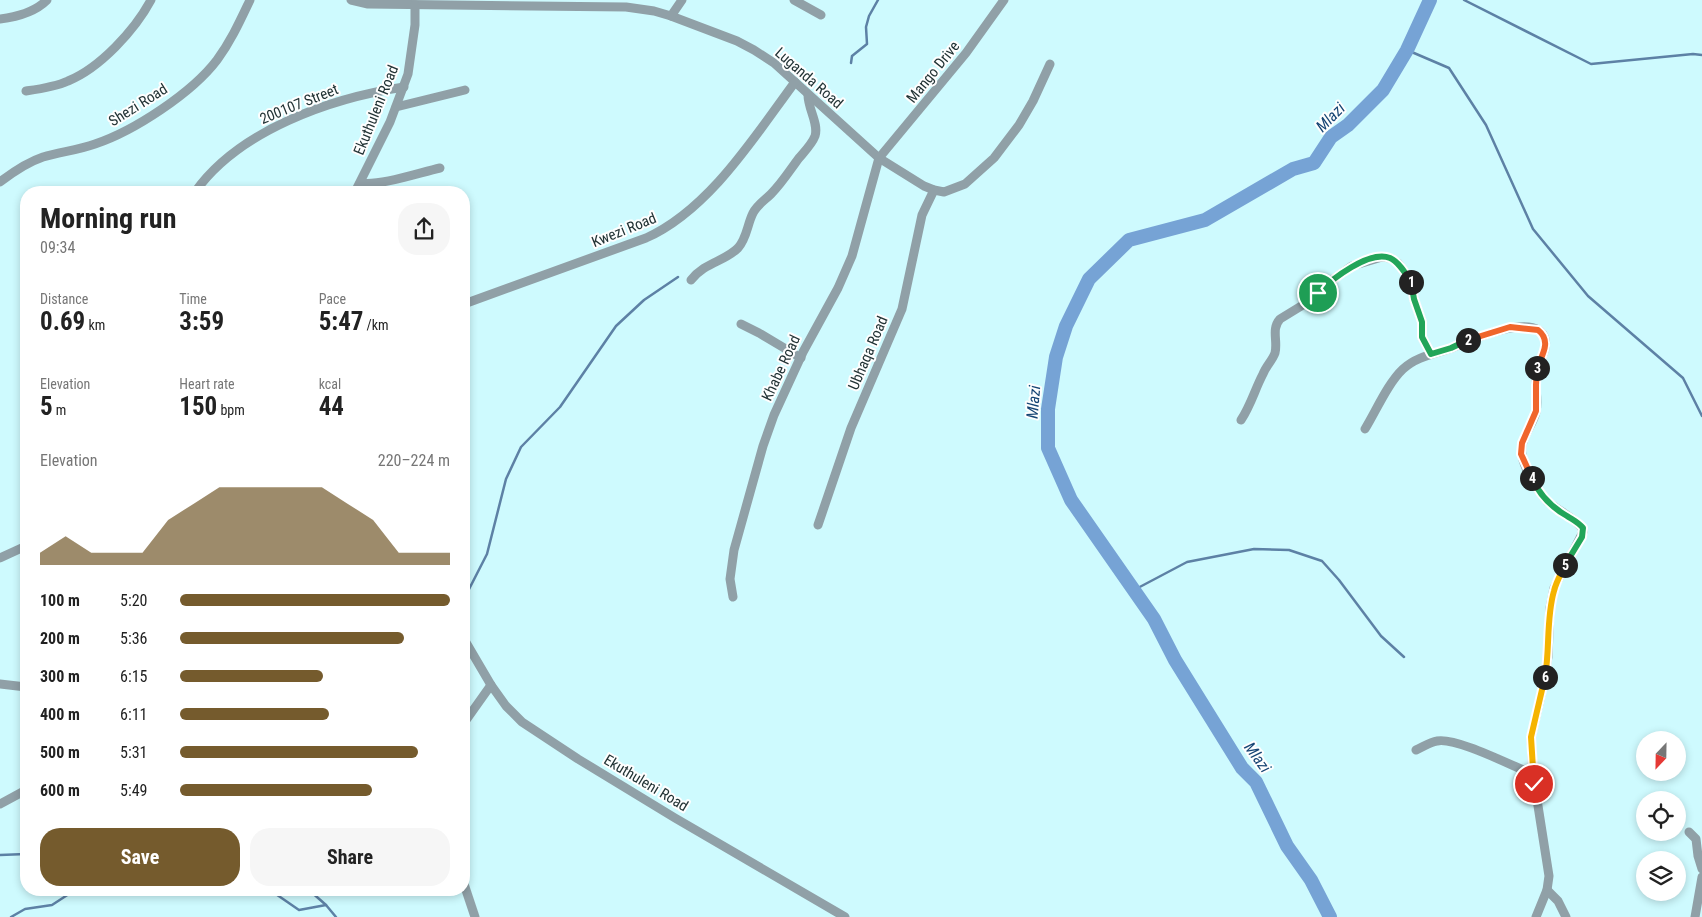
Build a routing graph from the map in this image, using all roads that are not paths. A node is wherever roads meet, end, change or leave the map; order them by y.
1 (47, 0) edge
2 (151, 0) edge
3 (250, 0) edge
4 (351, 0) edge
5 (682, 0) edge
6 (794, 0) edge
7 (1004, 0) edge
8 (432, 2) edge
9 (525, 3) edge
10 (416, 5) junction
11 (821, 15) dead end
12 (671, 16) junction
13 (0, 19) edge
14 (1050, 64) dead end
15 (795, 82) junction
16 (404, 87) junction
17 (465, 90) dead end
18 (26, 91) dead end
19 (808, 95) junction
20 (396, 107) junction
21 (879, 158) junction
22 (440, 168) dead end
23 (0, 169) edge
24 (12, 173) junction
25 (0, 182) edge
26 (360, 183) junction
27 (200, 186) edge
28 (358, 186) edge
29 (934, 190) junction
30 (691, 280) dead end
31 (470, 302) edge
32 (741, 324) dead end
33 (1431, 354) junction
34 (800, 358) junction
35 (1241, 420) dead end
36 (1365, 429) dead end
37 (818, 525) dead end
38 (20, 549) edge
39 (0, 558) edge
40 (732, 597) dead end
41 (470, 649) edge
42 (0, 684) edge
43 (491, 685) junction
44 (20, 686) edge
45 (470, 714) edge
46 (1416, 750) dead end
47 (1533, 774) junction
48 (20, 793) edge
49 (0, 804) edge
50 (1689, 832) dead end
51 (1702, 869) edge
52 (1702, 877) edge
53 (1547, 890) junction
54 (468, 896) edge
55 (1563, 915) edge
56 (475, 917) edge
57 (845, 917) edge
58 (1536, 917) edge
59 (1695, 917) edge

1 - 13 street
2 - 18 street
3 - 24 street, Shezi Road
4 - 10 street, Luganda Road
5 - 12 street
6 - 11 street
7 - 21 street, Mango Drive
8 - 9 street, Luganda Road
8 - 10 street, Luganda Road
9 - 12 street, Luganda Road
10 - 16 street, Ekuthuleni Road
12 - 15 street, Luganda Road
14 - 29 street
15 - 19 street, Luganda Road
15 - 31 street, Kwezi Road
16 - 20 street, Ekuthuleni Road
16 - 27 street, 200107 Street
17 - 20 street
19 - 21 street, Luganda Road
19 - 30 street
20 - 26 street, Ekuthuleni Road
21 - 29 street, Luganda Road
21 - 34 street, Khabe Road
22 - 26 street
23 - 24 street
24 - 25 street, Shezi Road
26 - 28 street, Ekuthuleni Road
29 - 37 street, Ubhaqa Road
32 - 34 street
33 - 35 street
33 - 36 street
33 - 47 street
34 - 40 street, Khabe Road
38 - 39 street
41 - 43 street, Ekuthuleni Road
42 - 44 street
43 - 45 street
43 - 57 street, Ekuthuleni Road
46 - 47 street
47 - 53 street
48 - 49 street
50 - 51 street
52 - 59 street
53 - 55 street
53 - 58 street
54 - 56 street

